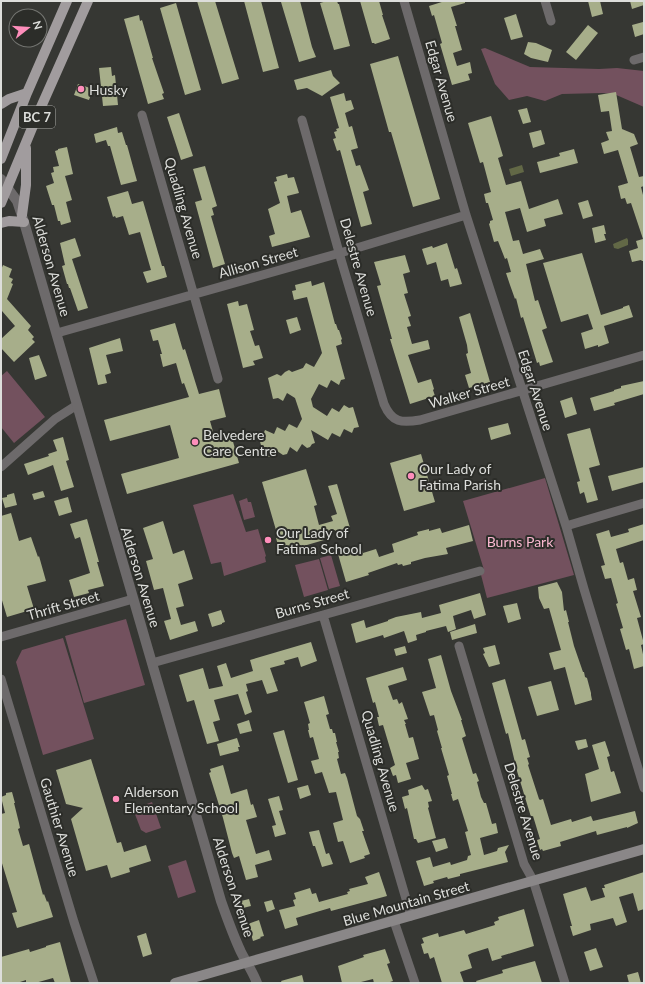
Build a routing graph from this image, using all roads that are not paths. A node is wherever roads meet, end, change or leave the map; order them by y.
1 (67, 1) edge
2 (88, 1) edge
3 (404, 1) edge
4 (545, 1) edge
5 (551, 21) dead end
6 (644, 57) edge
7 (634, 60) dead end
8 (27, 93) junction
9 (4, 100) edge
10 (142, 115) dead end
11 (302, 120) dead end
12 (26, 142) junction
13 (1, 159) edge
14 (1, 179) edge
15 (7, 188) junction
16 (1, 203) edge
17 (466, 215) junction
18 (24, 219) junction
19 (1, 223) edge
20 (340, 253) junction
21 (195, 294) junction
22 (57, 333) junction
23 (644, 355) edge
24 (218, 379) dead end
25 (522, 391) junction
26 (77, 405) junction
27 (393, 419) joint
28 (1, 467) edge
29 (644, 503) edge
30 (566, 526) junction
31 (480, 572) dead end
32 (133, 599) junction
33 (323, 615) junction
34 (1, 637) edge
35 (459, 646) dead end
36 (152, 663) junction
37 (1, 679) edge
38 (644, 788) edge
39 (644, 849) edge
40 (533, 880) junction
41 (411, 916) junction
42 (394, 921) junction
43 (246, 963) junction
44 (94, 983) edge
45 (175, 983) edge
46 (257, 983) edge
47 (414, 983) edge
48 (565, 983) edge

1 - 8 main road, BC 7
2 - 12 main road, BC 7
3 - 17 street, Edgar Avenue
4 - 5 street
6 - 7 street
8 - 9 main road
8 - 13 main road, BC 7
10 - 21 street, Quadling Avenue
11 - 20 street, Delestre Avenue
12 - 15 main road, BC 7
12 - 18 main road
14 - 15 street, Alderson Avenue
15 - 16 main road, BC 7
15 - 18 street, Alderson Avenue
17 - 20 street, Allison Street
17 - 25 street, Edgar Avenue
18 - 19 main road
18 - 22 street, Alderson Avenue
20 - 21 street, Allison Street
20 - 27 street, Delestre Avenue
21 - 22 street, Allison Street
21 - 24 street, Quadling Avenue
22 - 26 street, Alderson Avenue
23 - 25 street, Walker Street
25 - 27 street, Walker Street
25 - 30 street, Edgar Avenue
26 - 28 street
26 - 32 street, Alderson Avenue
29 - 30 street
30 - 38 street, Edgar Avenue
31 - 33 street, Burns Street
32 - 34 street, Thrift Street
32 - 36 street, Alderson Avenue
33 - 36 street, Burns Street
33 - 41 street, Quadling Avenue
35 - 40 street, Delestre Avenue
36 - 43 street, Alderson Avenue
37 - 44 street, Gauthier Avenue
39 - 40 main road, Blue Mountain Street
40 - 41 main road, Blue Mountain Street
40 - 48 street, Delestre Avenue
41 - 42 main road, Blue Mountain Street
42 - 43 main road, Blue Mountain Street
42 - 47 street
43 - 45 main road, Blue Mountain Street
43 - 46 street, Alderson Avenue

